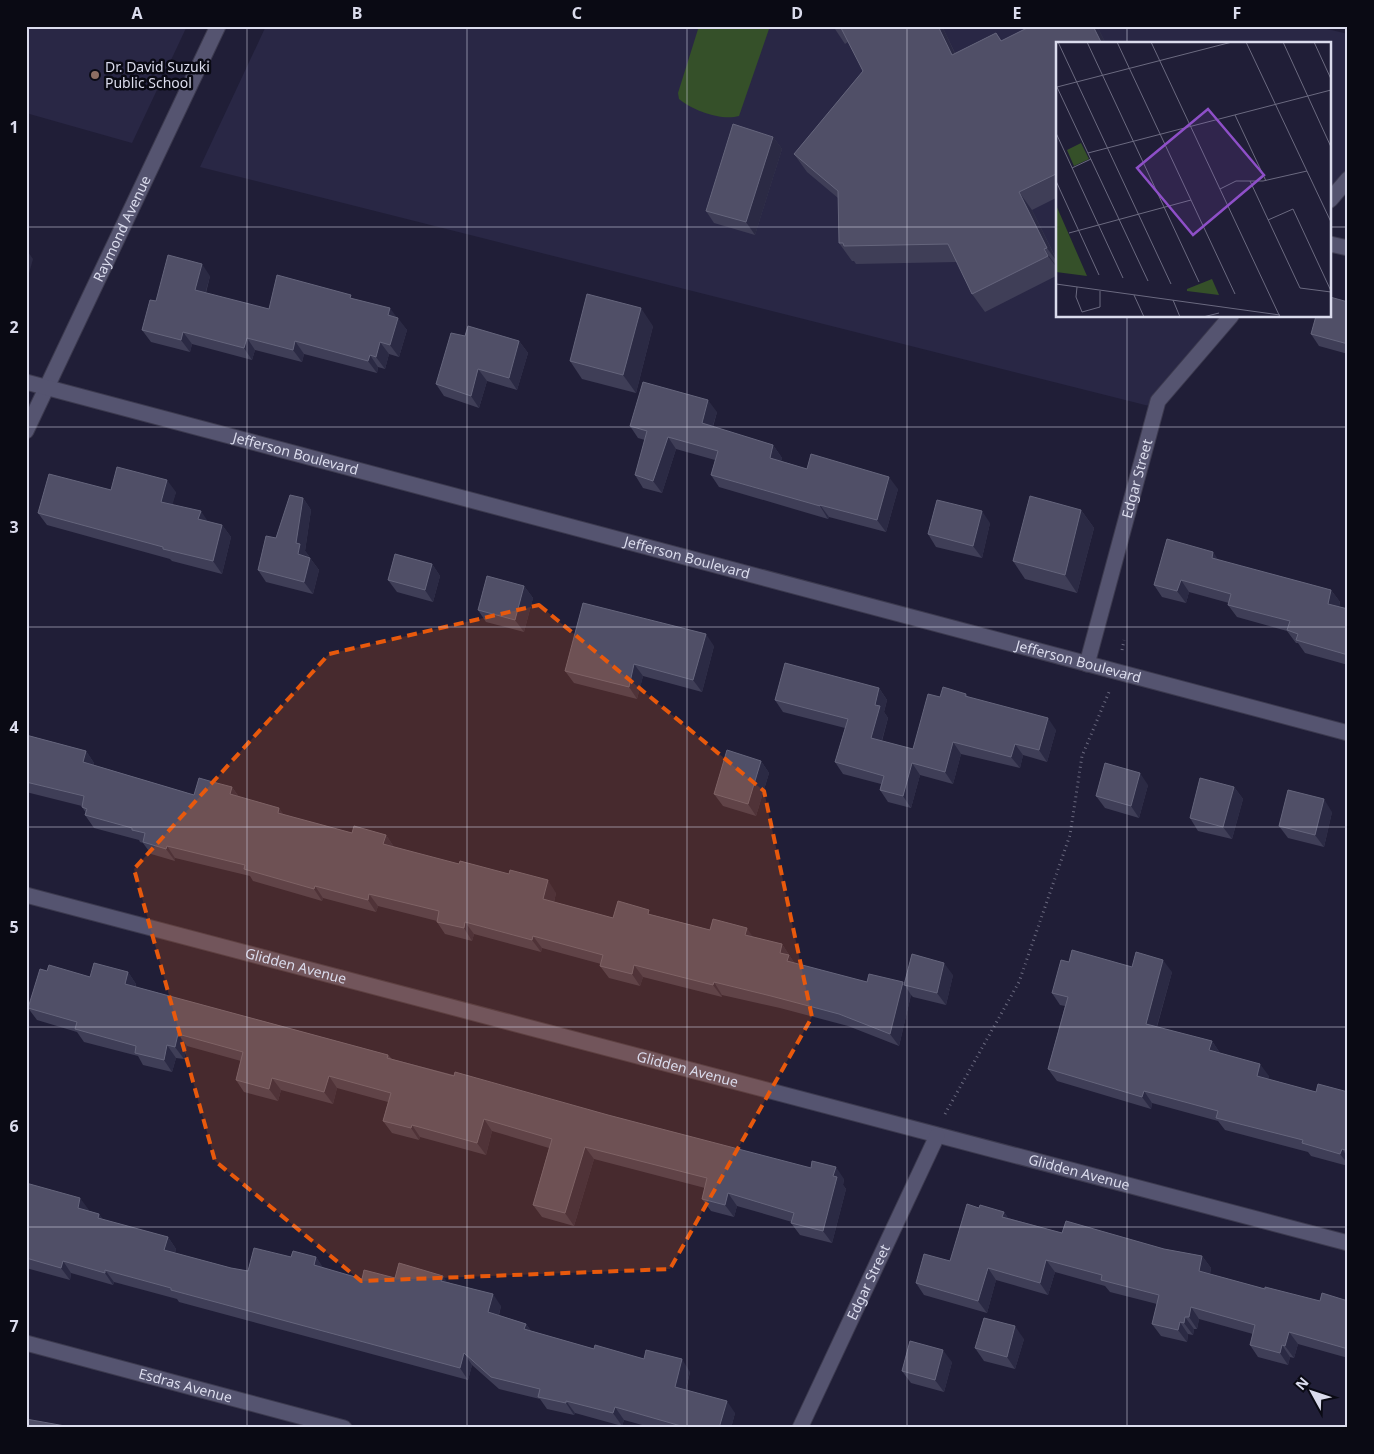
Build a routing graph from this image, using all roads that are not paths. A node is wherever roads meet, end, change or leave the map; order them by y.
1 (218, 26) edge
2 (1348, 179) edge
3 (1332, 198) edge
4 (1332, 244) edge
5 (1348, 248) edge
6 (1229, 318) edge
7 (26, 382) edge
8 (47, 387) junction
9 (26, 430) edge
10 (1087, 664) junction
11 (1348, 733) edge
12 (26, 895) edge
13 (937, 1136) junction
14 (1348, 1243) edge
15 (26, 1343) edge
16 (344, 1428) edge
17 (800, 1428) edge

1 - 8 street, Raymond Avenue
2 - 3 street
4 - 5 street
6 - 10 street, Edgar Street
7 - 8 street, Jefferson Boulevard
8 - 9 street, Raymond Avenue
8 - 10 street, Jefferson Boulevard
10 - 11 street, Jefferson Boulevard
12 - 13 street, Glidden Avenue
13 - 14 street, Glidden Avenue
13 - 17 street, Edgar Street
15 - 16 street, Esdras Avenue

